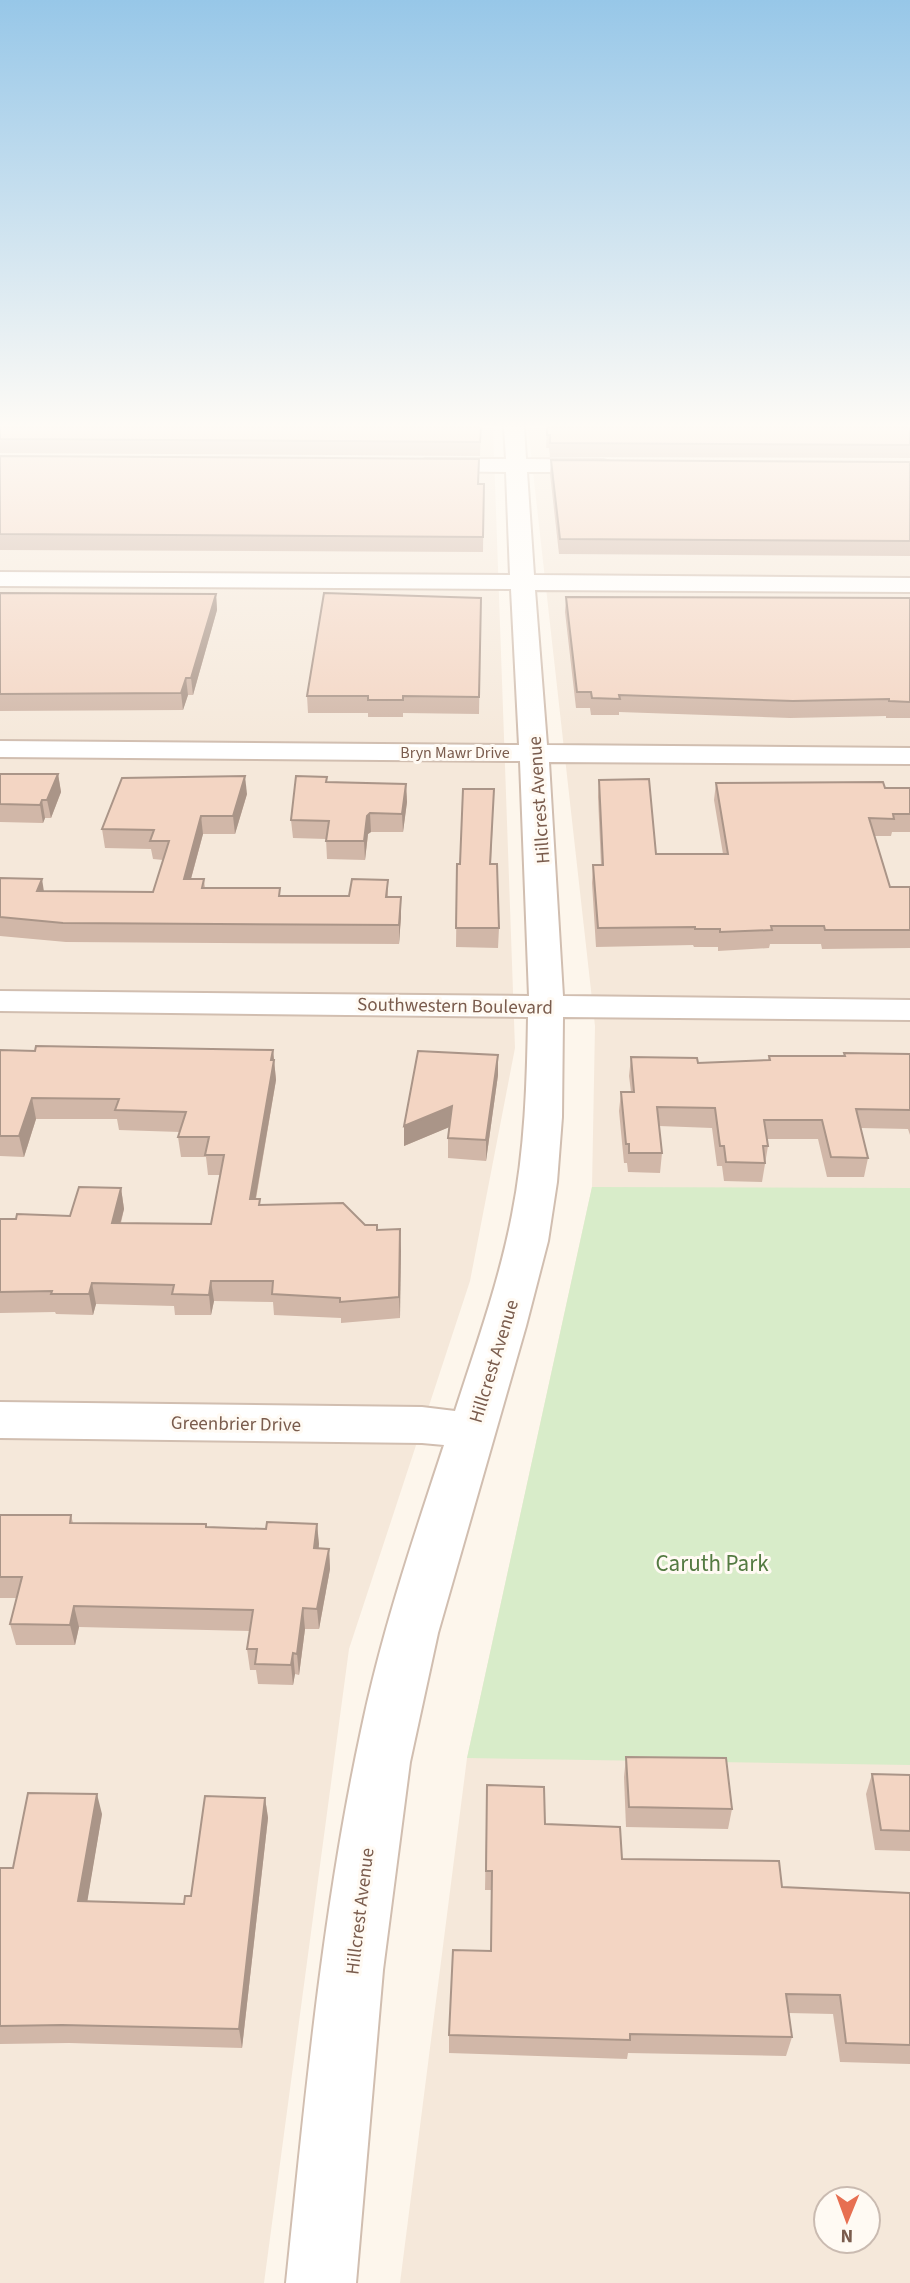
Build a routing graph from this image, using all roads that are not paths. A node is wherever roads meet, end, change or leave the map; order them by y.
1 (521, 534) edge
2 (0, 579) edge
3 (524, 583) junction
4 (910, 585) edge
5 (0, 749) edge
6 (535, 753) junction
7 (910, 756) edge
8 (0, 1001) edge
9 (548, 1006) junction
10 (910, 1010) edge
11 (0, 1420) edge
12 (471, 1431) junction
13 (321, 2283) edge

1 - 3 street, Hillcrest Avenue
2 - 3 street
3 - 4 street
3 - 6 street, Hillcrest Avenue
5 - 6 street, Bryn Mawr Drive
6 - 7 street, Bryn Mawr Drive
6 - 9 street, Hillcrest Avenue
8 - 9 street, Southwestern Boulevard
9 - 10 street, Southwestern Boulevard
9 - 12 street, Hillcrest Avenue
11 - 12 street, Greenbrier Drive
12 - 13 street, Hillcrest Avenue

